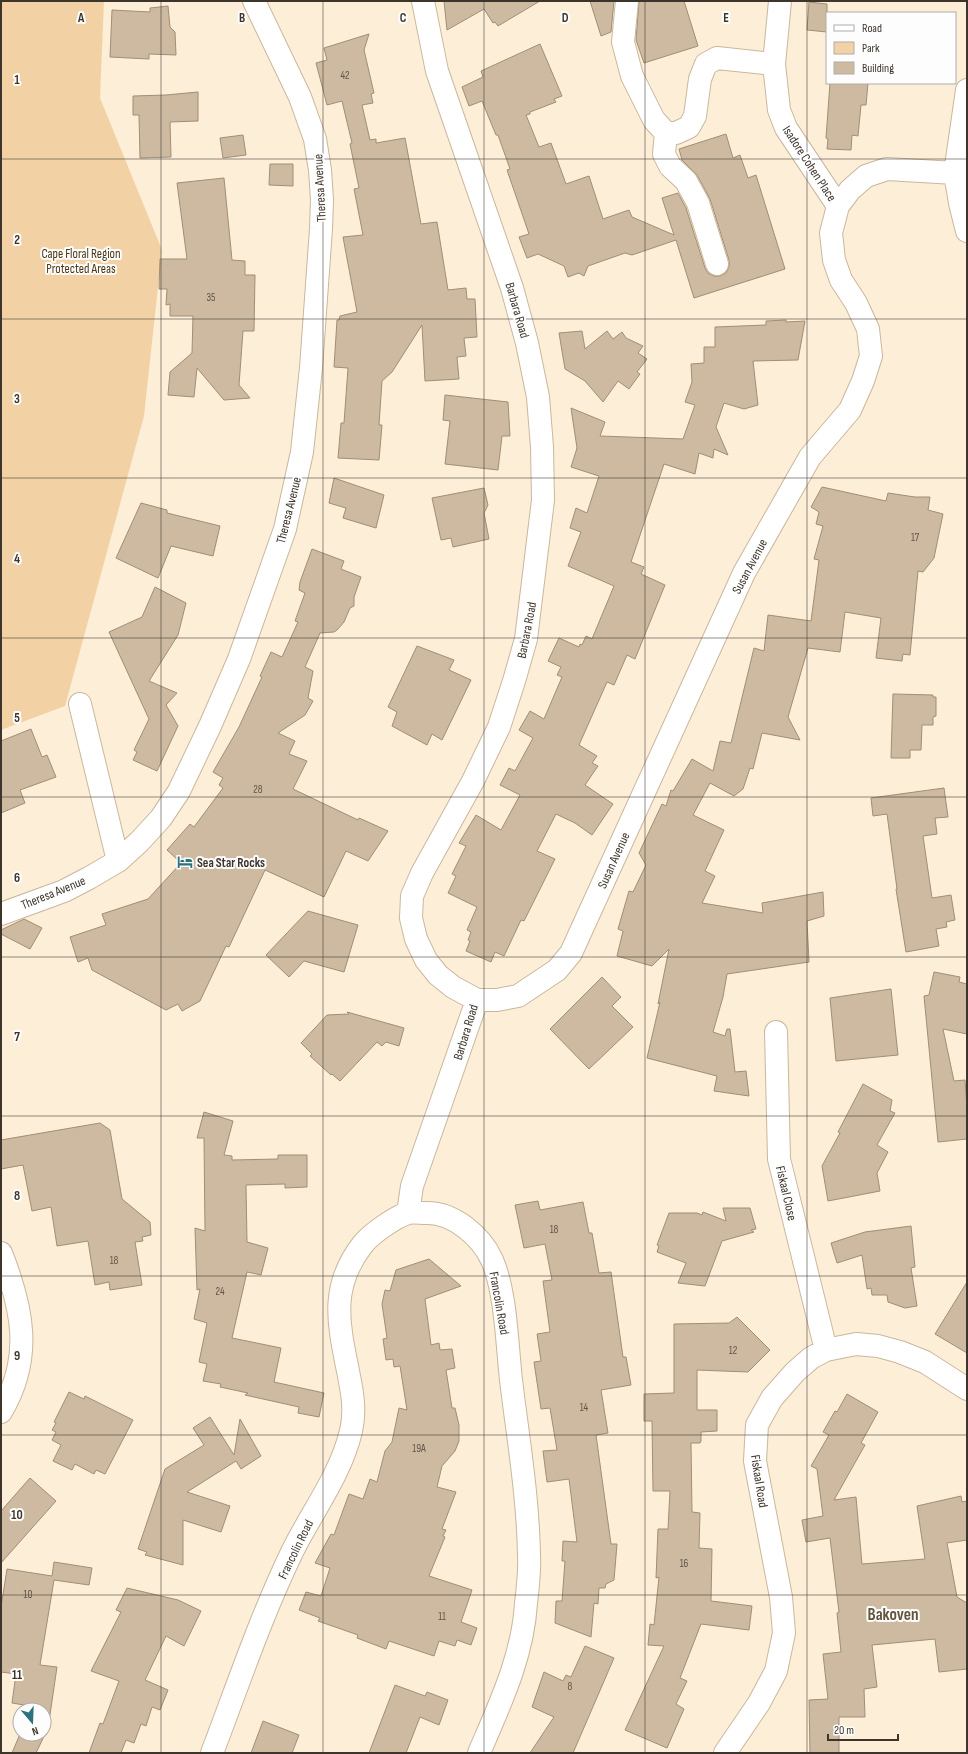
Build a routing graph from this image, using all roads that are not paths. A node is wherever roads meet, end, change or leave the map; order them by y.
1 (254, 1) edge
2 (423, 1) edge
3 (627, 1) edge
4 (780, 1) edge
5 (774, 64) junction
6 (967, 90) edge
7 (666, 133) junction
8 (955, 173) junction
9 (838, 206) junction
10 (967, 231) edge
11 (717, 264) dead end
12 (80, 704) dead end
13 (118, 861) junction
14 (1, 914) edge
15 (477, 1000) junction
16 (776, 1032) dead end
17 (408, 1213) junction
18 (1, 1253) edge
19 (826, 1350) junction
20 (967, 1389) edge
21 (1, 1412) edge
22 (212, 1753) edge
23 (479, 1753) edge
24 (725, 1753) edge

1 - 13 street, Theresa Avenue
2 - 15 street, Barbara Road
3 - 7 street
4 - 5 street, Isadore Cohen Place
5 - 7 street
5 - 9 street, Isadore Cohen Place
6 - 8 street
7 - 11 street
8 - 9 street, Susan Avenue
8 - 10 street
9 - 15 street, Susan Avenue
12 - 13 street
13 - 14 street, Theresa Avenue
15 - 17 street, Barbara Road
16 - 19 street, Fiskaal Close
17 - 22 street, Francolin Road
17 - 23 street, Francolin Road
18 - 21 street
19 - 20 street, Fiskaal Road
19 - 24 street, Fiskaal Road

